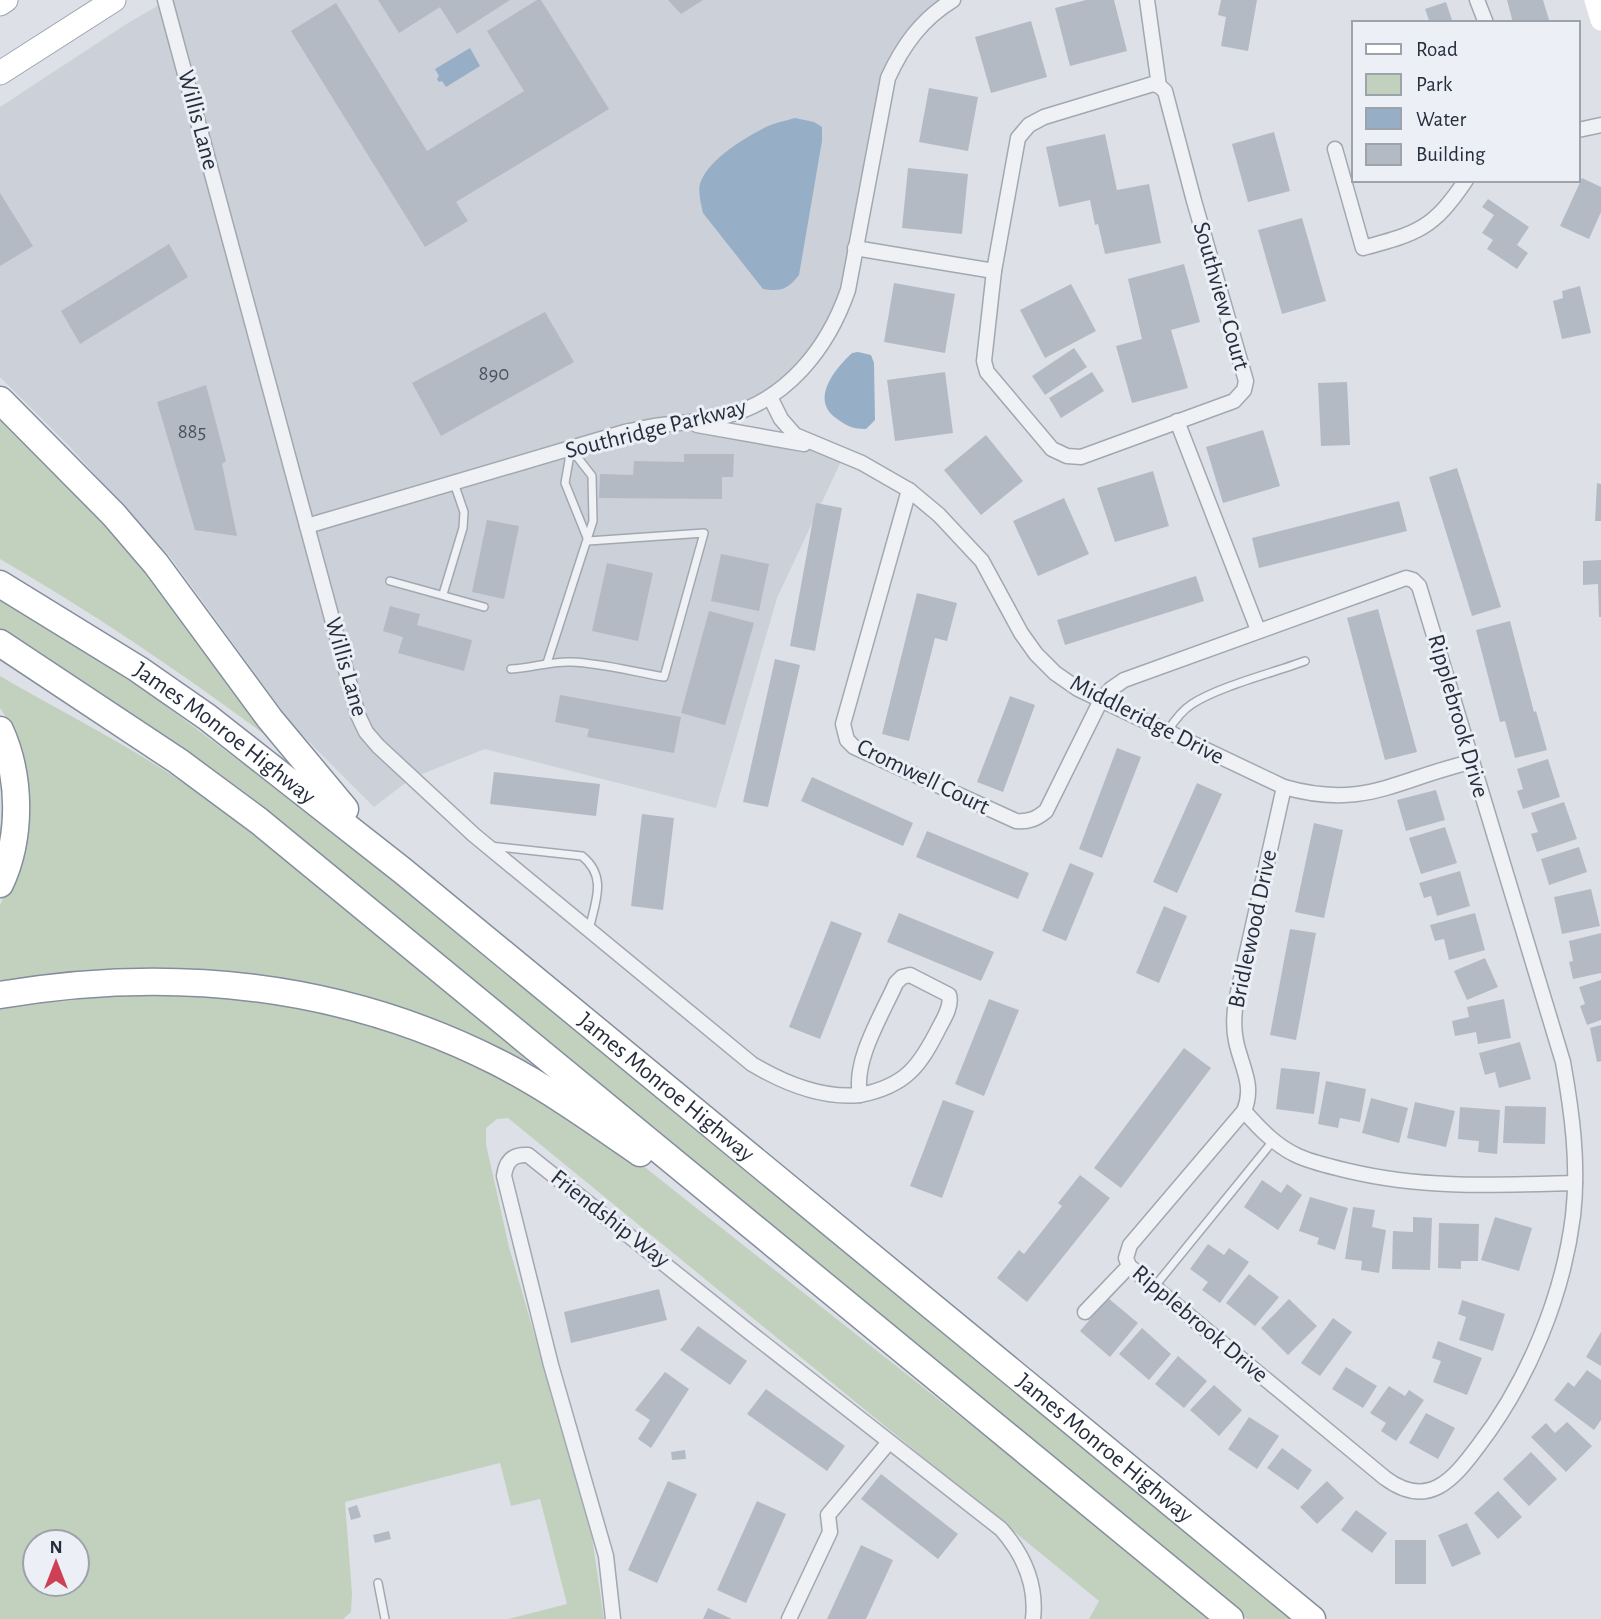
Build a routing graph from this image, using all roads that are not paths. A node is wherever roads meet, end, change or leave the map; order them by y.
1 (6, 0) edge
2 (114, 0) edge
3 (164, 0) edge
4 (953, 0) edge
5 (1147, 0) edge
6 (1477, 0) edge
7 (1595, 0) edge
8 (0, 5) edge
9 (1601, 20) edge
10 (1485, 21) edge
11 (0, 73) edge
12 (1159, 86) junction
13 (1601, 125) edge
14 (1580, 130) edge
15 (1335, 149) dead end
16 (1465, 182) edge
17 (855, 248) junction
18 (994, 271) junction
19 (770, 397) junction
20 (0, 400) edge
21 (1177, 421) junction
22 (681, 423) junction
23 (571, 449) junction
24 (830, 449) junction
25 (454, 482) junction
26 (909, 490) junction
27 (307, 526) junction
28 (588, 541) junction
29 (390, 581) dead end
30 (0, 584) edge
31 (443, 594) junction
32 (484, 607) dead end
33 (1258, 630) junction
34 (0, 643) edge
35 (1305, 661) dead end
36 (547, 663) junction
37 (511, 669) dead end
38 (1101, 701) junction
39 (0, 730) edge
40 (1167, 732) junction
41 (1471, 762) junction
42 (1284, 787) junction
43 (486, 845) junction
44 (403, 872) junction
45 (0, 884) edge
46 (589, 931) junction
47 (0, 995) edge
48 (860, 1095) junction
49 (1244, 1111) junction
50 (1273, 1141) junction
51 (1575, 1183) junction
52 (783, 1251) junction
53 (1129, 1266) junction
54 (1155, 1286) junction
55 (1085, 1312) dead end
56 (889, 1441) junction
57 (378, 1583) dead end
58 (385, 1619) edge
59 (613, 1619) edge
60 (789, 1619) edge
61 (1033, 1619) edge
62 (1230, 1619) edge
63 (1312, 1619) edge

1 - 8 main road
2 - 11 main road
3 - 27 street, Willis Lane
4 - 17 street, Southridge Parkway
5 - 12 street
6 - 10 street
7 - 9 street
12 - 18 street, Southview Court
12 - 21 street, Southview Court
13 - 14 street
15 - 16 street
17 - 18 street
17 - 19 street, Southridge Parkway
18 - 21 street, Southview Court
19 - 22 street, Southridge Parkway
19 - 24 street, Middleridge Drive
20 - 44 highway
21 - 33 street
22 - 23 street, Southridge Parkway
22 - 24 street
23 - 25 street, Southridge Parkway
23 - 28 lane
23 - 28 lane
24 - 26 street, Middleridge Drive
25 - 27 street, Southridge Parkway
25 - 31 lane
26 - 38 street, Middleridge Drive
26 - 38 street, Cromwell Court
27 - 43 street, Willis Lane
28 - 36 lane
28 - 36 lane
29 - 31 lane
30 - 44 highway, James Monroe Highway
31 - 32 lane
33 - 38 street, Ripplebrook Drive
33 - 41 street, Ripplebrook Drive
34 - 52 highway, James Monroe Highway
35 - 40 lane
36 - 37 lane
38 - 40 street, Middleridge Drive
39 - 45 highway
40 - 42 street, Middleridge Drive
41 - 42 street, Middleridge Drive
41 - 51 street, Ripplebrook Drive
42 - 49 street, Bridlewood Drive
43 - 46 street, Willis Lane
43 - 46 lane
44 - 63 highway, James Monroe Highway
46 - 48 street, Willis Lane
47 - 52 highway
48 - 48 street, Willis Lane
49 - 50 street
49 - 53 street, Ripplebrook Drive
50 - 51 street
50 - 54 lane
51 - 54 street, Ripplebrook Drive
52 - 62 highway, James Monroe Highway
53 - 54 street, Ripplebrook Drive
53 - 55 street
56 - 59 street, Friendship Way
56 - 60 street
56 - 61 street, Friendship Way
57 - 58 lane

